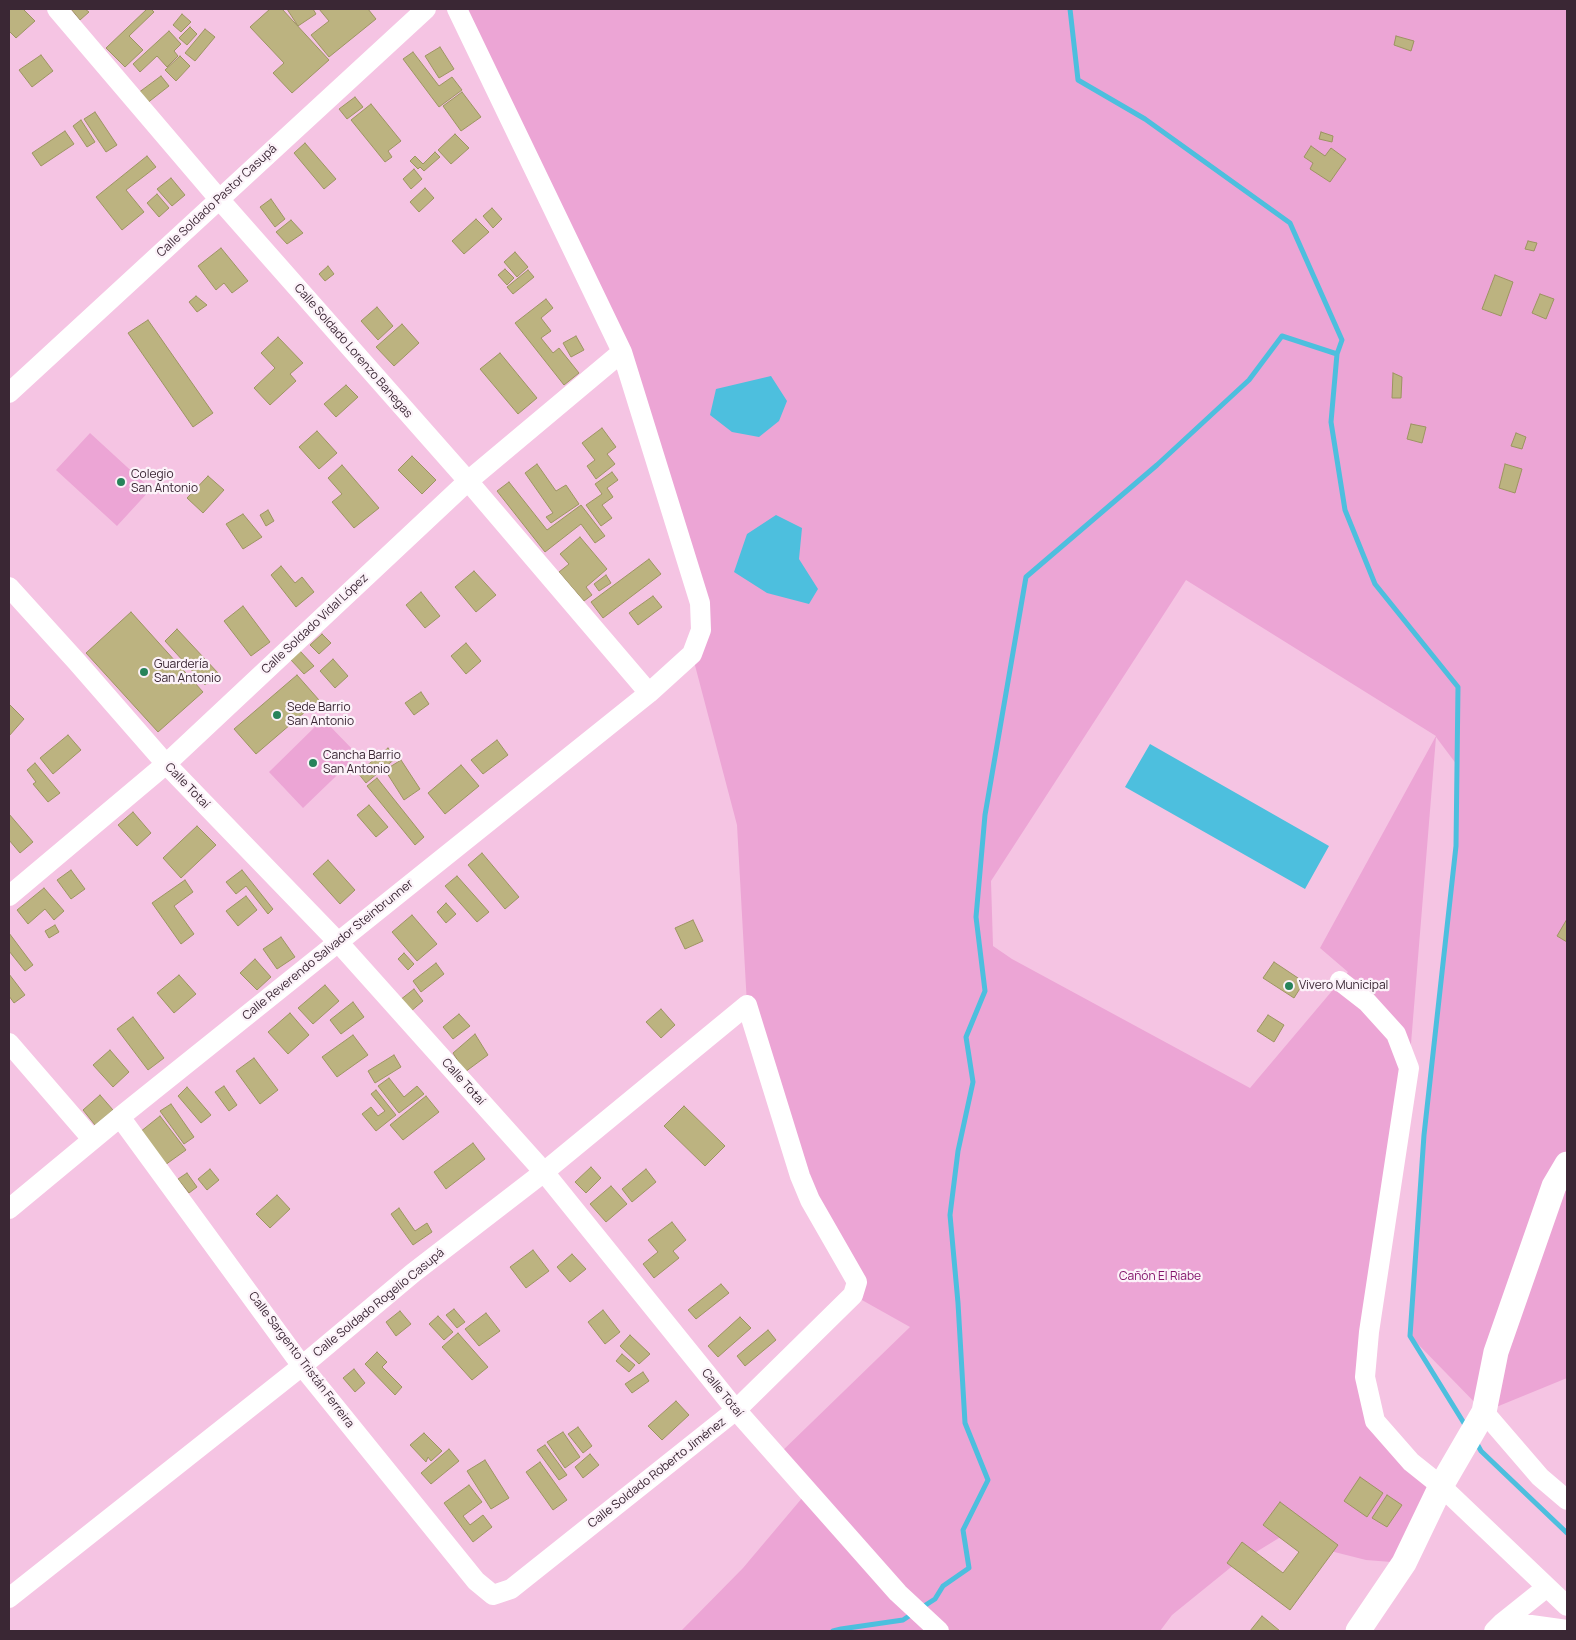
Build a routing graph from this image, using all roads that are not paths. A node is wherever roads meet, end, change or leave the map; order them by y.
1 (57, 9) edge
2 (426, 9) edge
3 (457, 9) edge
4 (219, 199) junction
5 (622, 352) junction
6 (9, 393) edge
7 (468, 481) junction
8 (9, 587) edge
9 (649, 693) junction
10 (166, 764) junction
11 (9, 896) edge
12 (338, 942) junction
13 (1340, 981) dead end
14 (9, 1043) edge
15 (120, 1116) junction
16 (92, 1138) junction
17 (1567, 1164) edge
18 (544, 1172) junction
19 (9, 1209) edge
20 (852, 1295) joint
21 (302, 1366) junction
22 (736, 1410) junction
23 (1479, 1421) junction
24 (1444, 1480) junction
25 (1567, 1500) edge
26 (1546, 1587) junction
27 (493, 1595) joint
28 (9, 1598) edge
29 (1567, 1606) edge
30 (1498, 1627) edge
31 (1567, 1630) edge
32 (939, 1631) edge
33 (1358, 1631) edge

1 - 4 street, Calle Soldado Lorenzo Banegas
2 - 4 street, Calle Soldado Pastor Casupá
3 - 5 street, Calle Reverendo Salvador Steinbrunner
4 - 6 street, Calle Soldado Pastor Casupá
4 - 7 street, Calle Soldado Lorenzo Banegas
5 - 7 street, Calle Soldado Vidal López
5 - 9 street, Calle Reverendo Salvador Steinbrunner
7 - 9 street, Calle Soldado Lorenzo Banegas
7 - 10 street, Calle Soldado Vidal López
8 - 10 street, Calle Totaí
9 - 12 street, Calle Reverendo Salvador Steinbrunner
10 - 11 street, Calle Soldado Vidal López
10 - 12 street, Calle Totaí
12 - 15 street, Calle Reverendo Salvador Steinbrunner
12 - 18 street, Calle Totaí
13 - 24 street
14 - 16 street
15 - 16 street, Calle Reverendo Salvador Steinbrunner
15 - 21 street, Calle Sargento Tristán Ferreira
16 - 19 street, Calle Reverendo Salvador Steinbrunner
17 - 23 main road
18 - 20 street, Calle Soldado Rogelio Casupá
18 - 21 street, Calle Soldado Rogelio Casupá
18 - 22 street, Calle Totaí
20 - 22 street, Calle Soldado Roberto Jiménez
21 - 27 street, Calle Sargento Tristán Ferreira
21 - 28 street, Calle Soldado Rogelio Casupá
22 - 27 street, Calle Soldado Roberto Jiménez
22 - 32 street, Calle Totaí
23 - 24 main road
23 - 25 street
24 - 26 street
24 - 33 main road
26 - 29 street
26 - 30 street
30 - 31 street

